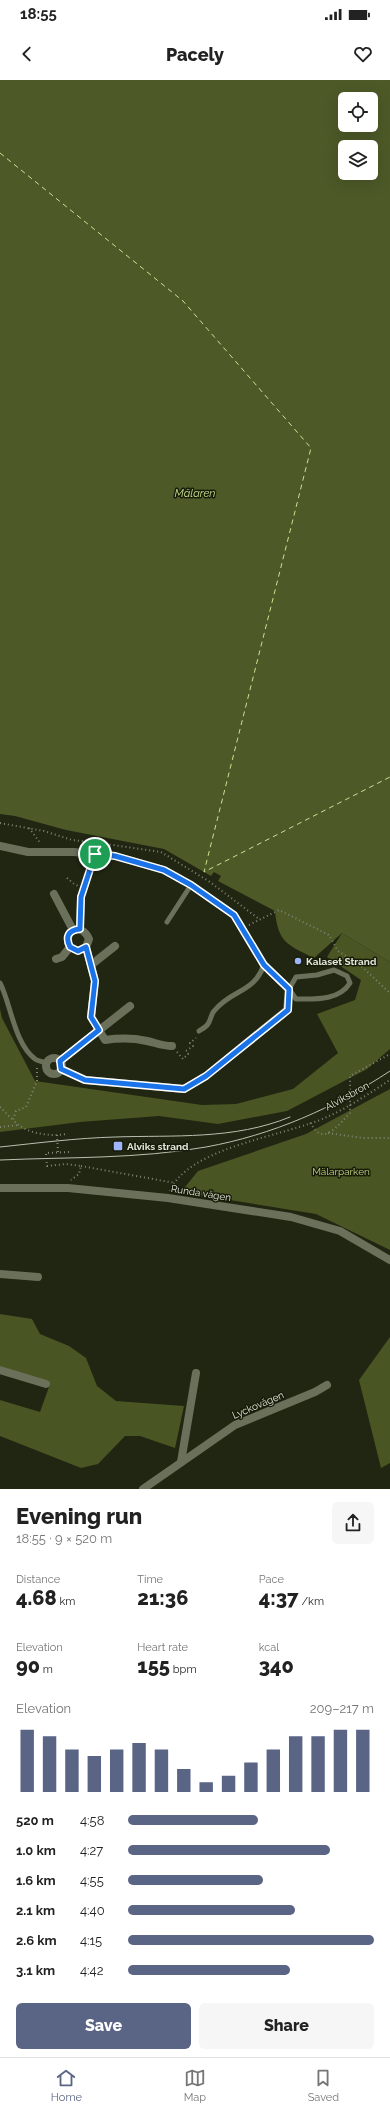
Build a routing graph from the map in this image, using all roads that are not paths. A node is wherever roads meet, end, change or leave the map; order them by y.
1 (0, 846) edge
2 (191, 885) junction
3 (54, 894) dead end
4 (81, 897) road end
5 (167, 922) dead end
6 (76, 929) junction
7 (115, 946) dead end
8 (70, 947) junction
9 (86, 947) junction
10 (56, 959) dead end
11 (91, 965) junction
12 (264, 965) junction
13 (0, 983) edge
14 (289, 989) junction
15 (130, 1006) dead end
16 (99, 1030) junction
17 (199, 1033) road end
18 (172, 1046) road end
19 (47, 1063) junction
20 (61, 1065) junction
21 (0, 1188) edge
22 (390, 1260) edge
23 (0, 1274) edge
24 (38, 1277) dead end
25 (0, 1370) edge
26 (196, 1373) dead end
27 (46, 1384) dead end
28 (327, 1385) dead end
29 (181, 1462) junction
30 (143, 1489) edge

1 - 2 street
2 - 5 lane
2 - 12 street
3 - 6 street
4 - 6 street
6 - 8 street
6 - 9 street
7 - 11 street
8 - 9 street
8 - 10 street
9 - 11 street
11 - 16 street
12 - 14 street
12 - 17 lane
13 - 19 lane
14 - 14 lane
14 - 20 street
15 - 16 street
16 - 18 street
16 - 20 street
19 - 20 street
19 - 20 street
21 - 22 street, Runda vägen
23 - 24 street
25 - 27 street
26 - 29 street
28 - 29 street, Lyckovägen
29 - 30 street, Lyckovägen

